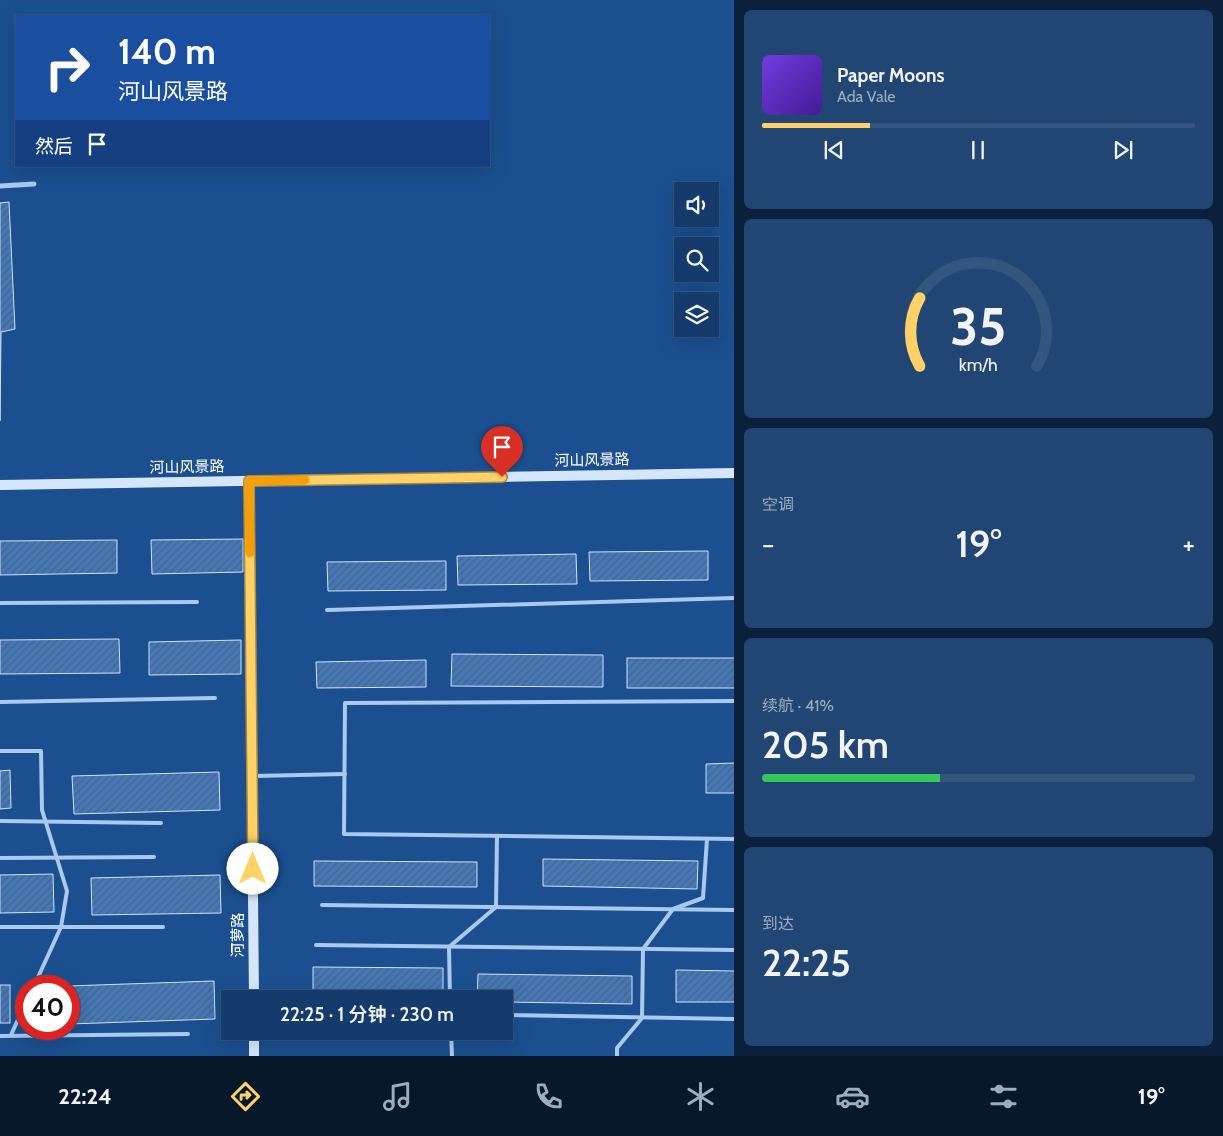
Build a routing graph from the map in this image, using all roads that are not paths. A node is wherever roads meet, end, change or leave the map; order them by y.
1 (34, 184) dead end
2 (0, 186) edge
3 (734, 472) edge
4 (249, 481) junction
5 (0, 486) edge
6 (734, 598) edge
7 (196, 602) dead end
8 (0, 603) edge
9 (327, 610) dead end
10 (215, 698) dead end
11 (734, 701) edge
12 (0, 702) edge
13 (0, 751) edge
14 (344, 774) junction
15 (252, 776) junction
16 (0, 821) edge
17 (161, 822) dead end
18 (497, 836) junction
19 (707, 839) junction
20 (734, 839) edge
21 (57, 857) junction
22 (154, 857) dead end
23 (0, 858) edge
24 (322, 905) dead end
25 (496, 907) junction
26 (673, 909) junction
27 (734, 910) edge
28 (0, 927) edge
29 (61, 927) junction
30 (163, 927) dead end
31 (316, 945) dead end
32 (449, 947) junction
33 (644, 949) junction
34 (734, 950) edge
35 (39, 975) edge
36 (254, 990) edge
37 (450, 990) edge
38 (513, 1015) edge
39 (642, 1018) junction
40 (734, 1019) edge
41 (15, 1026) edge
42 (188, 1034) dead end
43 (11, 1035) junction
44 (0, 1036) edge
45 (254, 1040) edge
46 (451, 1040) edge
47 (254, 1056) edge
48 (452, 1056) edge
49 (617, 1056) edge

1 - 2 street
3 - 4 main road, 河山风景路
4 - 5 main road, 河山风景路
4 - 15 main road, 河萝路
6 - 9 lane
7 - 8 lane
10 - 12 lane
11 - 14 lane
13 - 21 lane
14 - 15 lane
14 - 18 lane
15 - 36 main road, 河萝路
16 - 17 lane
18 - 19 lane
18 - 25 lane
19 - 20 lane
19 - 26 lane
21 - 22 lane
21 - 23 lane
21 - 29 lane
24 - 25 lane
25 - 26 lane
25 - 32 lane
26 - 27 lane
26 - 33 lane
28 - 29 lane
29 - 30 lane
29 - 35 lane
31 - 32 lane
32 - 33 lane
32 - 37 lane
33 - 34 lane
33 - 39 lane
38 - 39 lane
39 - 40 lane
39 - 49 lane
41 - 43 lane
42 - 43 lane
43 - 44 lane
45 - 47 main road
46 - 48 lane

